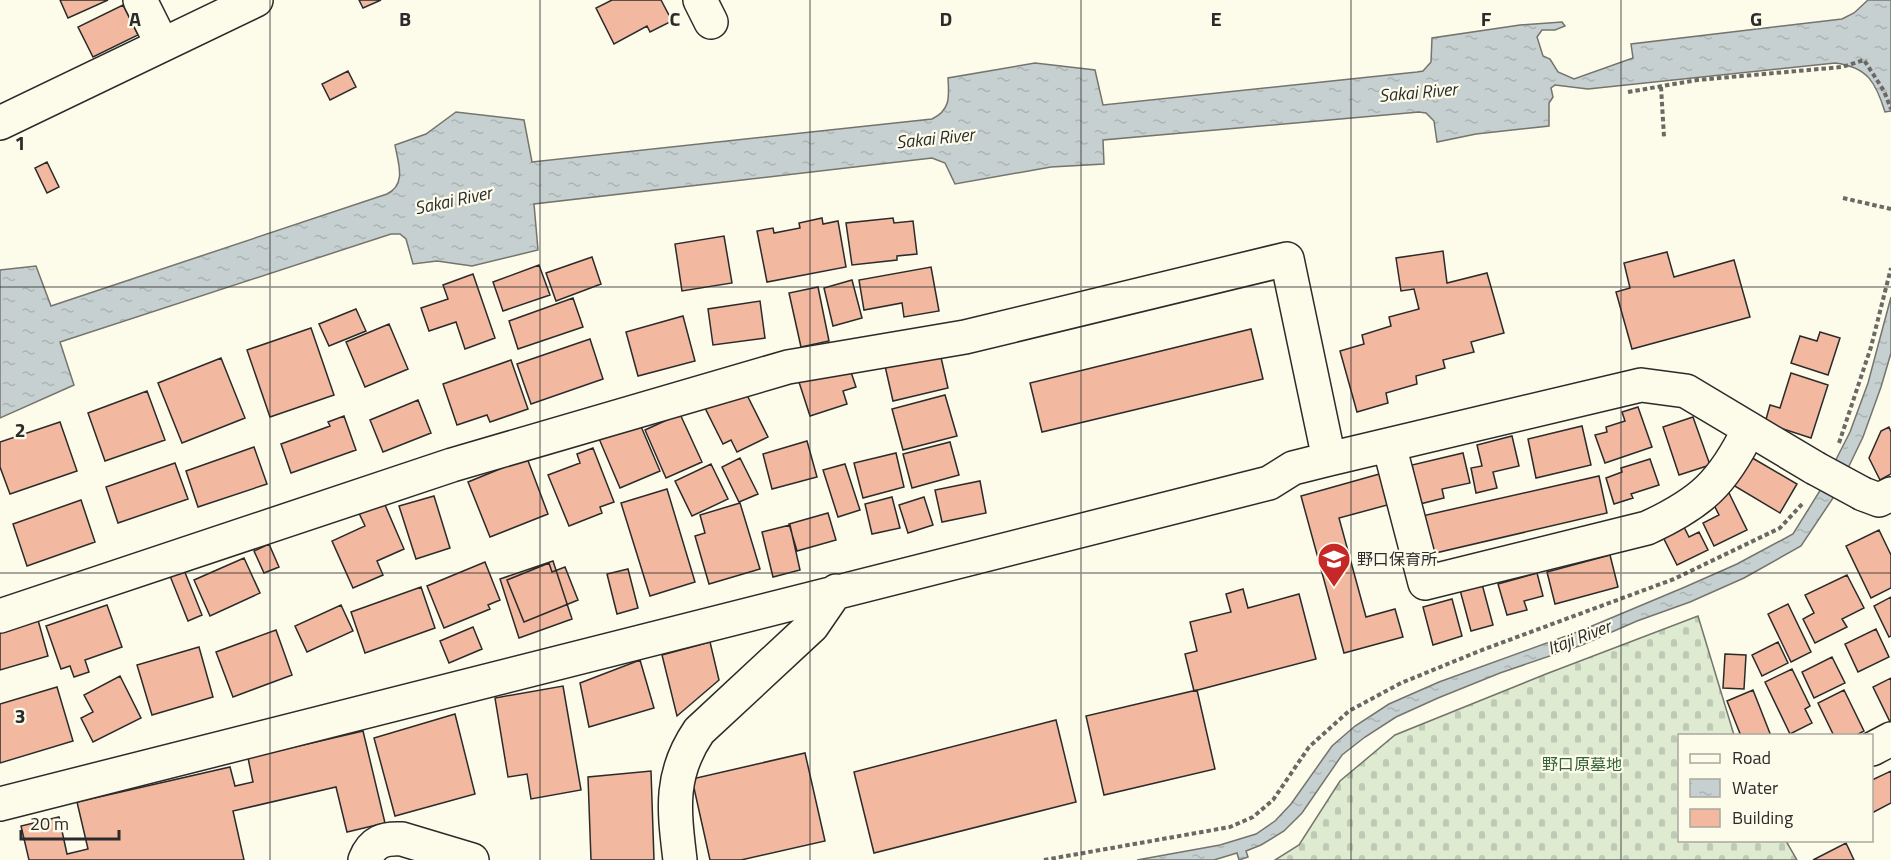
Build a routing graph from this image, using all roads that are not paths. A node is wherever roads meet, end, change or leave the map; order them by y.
1 (140, 0) edge
2 (256, 0) edge
3 (162, 44) junction
4 (0, 123) edge
5 (1749, 429) junction
6 (1389, 445) junction
7 (1329, 459) junction
8 (1881, 503) edge
9 (836, 591) junction
10 (0, 616) edge
11 (1891, 739) edge
12 (1873, 748) edge
13 (0, 804) edge
14 (365, 860) edge
15 (472, 860) edge
16 (680, 860) edge

1 - 3 street
2 - 3 street
3 - 4 street
5 - 6 street
5 - 6 street
5 - 8 street, bridge
6 - 7 street
7 - 9 street
7 - 10 street
9 - 13 street
9 - 16 street
11 - 12 street
14 - 15 street

